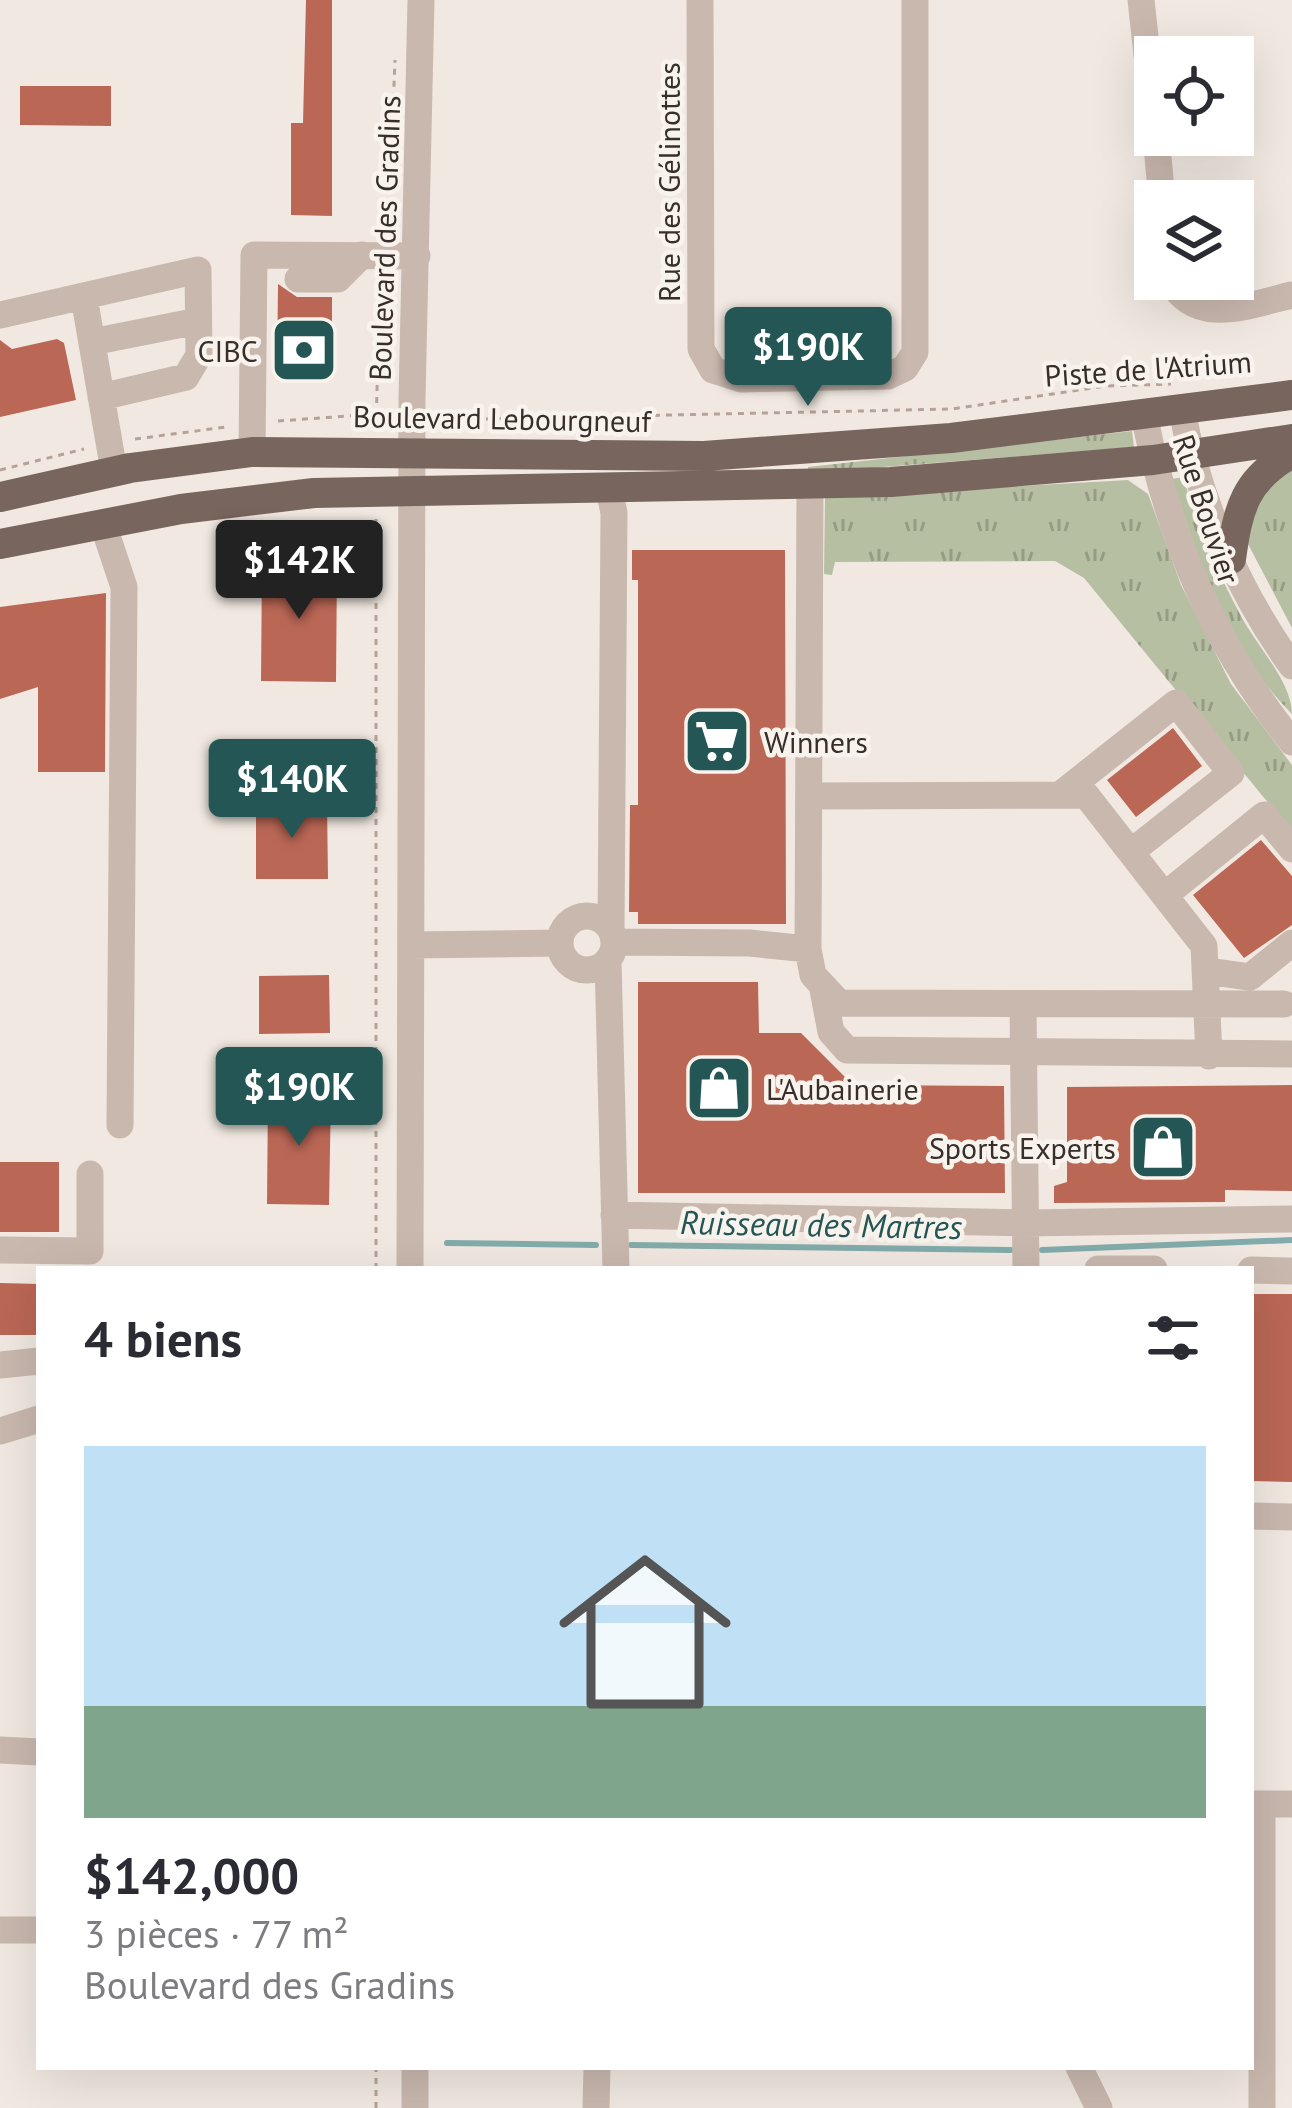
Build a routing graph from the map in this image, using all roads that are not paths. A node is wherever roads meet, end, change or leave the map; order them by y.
1 (422, 0) edge
2 (700, 0) edge
3 (915, 0) edge
4 (1141, 0) edge
5 (1145, 36) edge
6 (371, 255) junction
7 (417, 256) junction
8 (277, 279) junction
9 (1292, 296) edge
10 (84, 297) junction
11 (1187, 300) edge
12 (0, 314) edge
13 (199, 321) junction
14 (92, 342) junction
15 (1292, 395) edge
16 (101, 397) junction
17 (1177, 397) junction
18 (1144, 415) junction
19 (1292, 439) edge
20 (252, 452) junction
21 (412, 453) junction
22 (1292, 453) edge
23 (1190, 454) junction
24 (1153, 460) junction
25 (114, 471) junction
26 (810, 485) junction
27 (609, 489) junction
28 (412, 490) junction
29 (0, 497) edge
30 (103, 524) junction
31 (0, 544) edge
32 (1231, 559) junction
33 (1292, 666) edge
34 (1292, 742) edge
35 (1218, 784) junction
36 (1060, 794) junction
37 (811, 796) junction
38 (1252, 825) junction
39 (1292, 849) edge
40 (1131, 851) junction
41 (1165, 895) junction
42 (1292, 943) edge
43 (560, 944) junction
44 (611, 944) junction
45 (412, 945) junction
46 (808, 950) junction
47 (1206, 971) junction
48 (823, 990) junction
49 (1289, 1004) edge
50 (1023, 1005) junction
51 (1208, 1005) junction
52 (1025, 1053) junction
53 (1292, 1054) edge
54 (1208, 1056) junction
55 (120, 1125) dead end
56 (90, 1174) dead end
57 (614, 1215) junction
58 (1292, 1219) edge
59 (1027, 1223) junction
60 (0, 1250) edge
61 (410, 1266) edge
62 (616, 1266) edge
63 (1026, 1266) edge
64 (1254, 1270) edge
65 (1292, 1270) edge
66 (36, 1361) edge
67 (0, 1365) edge
68 (36, 1420) edge
69 (0, 1431) edge
70 (1254, 1516) edge
71 (1292, 1517) edge
72 (0, 1750) edge
73 (36, 1752) edge
74 (1256, 1804) edge
75 (1292, 1804) edge
76 (0, 1930) edge
77 (36, 1930) edge
78 (1278, 1947) edge
79 (415, 2070) edge
80 (597, 2070) edge
81 (1080, 2070) edge
82 (415, 2108) edge
83 (596, 2108) edge
84 (1099, 2108) edge
85 (1262, 2108) edge

1 - 7 street, Boulevard des Gradins
2 - 3 street, Rue des Gélinottes
4 - 5 street
6 - 7 street
6 - 8 street
6 - 8 street
7 - 21 street, Boulevard des Gradins
8 - 20 street
9 - 11 street
10 - 12 street
10 - 13 street
10 - 14 street
13 - 14 street
13 - 16 street
14 - 16 street
15 - 17 main road, Boulevard Lebourgneuf
16 - 25 street
17 - 18 main road, Boulevard Lebourgneuf
17 - 23 street, Rue Bouvier
18 - 21 main road, Boulevard Lebourgneuf
18 - 24 street, Rue Bouvier
19 - 23 main road
20 - 21 main road, Boulevard Lebourgneuf
20 - 25 main road, Boulevard Lebourgneuf
21 - 28 street, Boulevard des Gradins
22 - 32 main road
23 - 24 main road
23 - 32 street, Rue Bouvier
24 - 26 main road
24 - 34 street, Rue Bouvier
25 - 29 main road, Boulevard Lebourgneuf
26 - 27 main road
26 - 37 street
27 - 28 main road
27 - 44 street
28 - 30 main road
28 - 45 street, Boulevard des Gradins
30 - 31 main road
30 - 55 street
32 - 33 street, Rue Bouvier
35 - 36 street
35 - 38 street
35 - 40 street
36 - 37 street
36 - 40 street
37 - 46 street
38 - 39 street
38 - 41 street
40 - 41 street
41 - 47 street
42 - 47 street
43 - 44 street
43 - 44 street
43 - 45 street
44 - 46 street
44 - 57 street
45 - 61 street, Boulevard des Gradins
46 - 48 street
47 - 51 street
48 - 50 street
48 - 52 street
49 - 51 street
50 - 51 street
50 - 52 street
51 - 54 street
52 - 54 street
52 - 59 street
53 - 54 street
56 - 60 street
57 - 59 street
57 - 62 street
58 - 59 street
59 - 63 street
64 - 65 street
66 - 67 street
68 - 69 street
70 - 71 street
72 - 73 street
74 - 75 street
74 - 78 street
76 - 77 street
78 - 85 street
79 - 82 street
80 - 83 street
81 - 84 street

